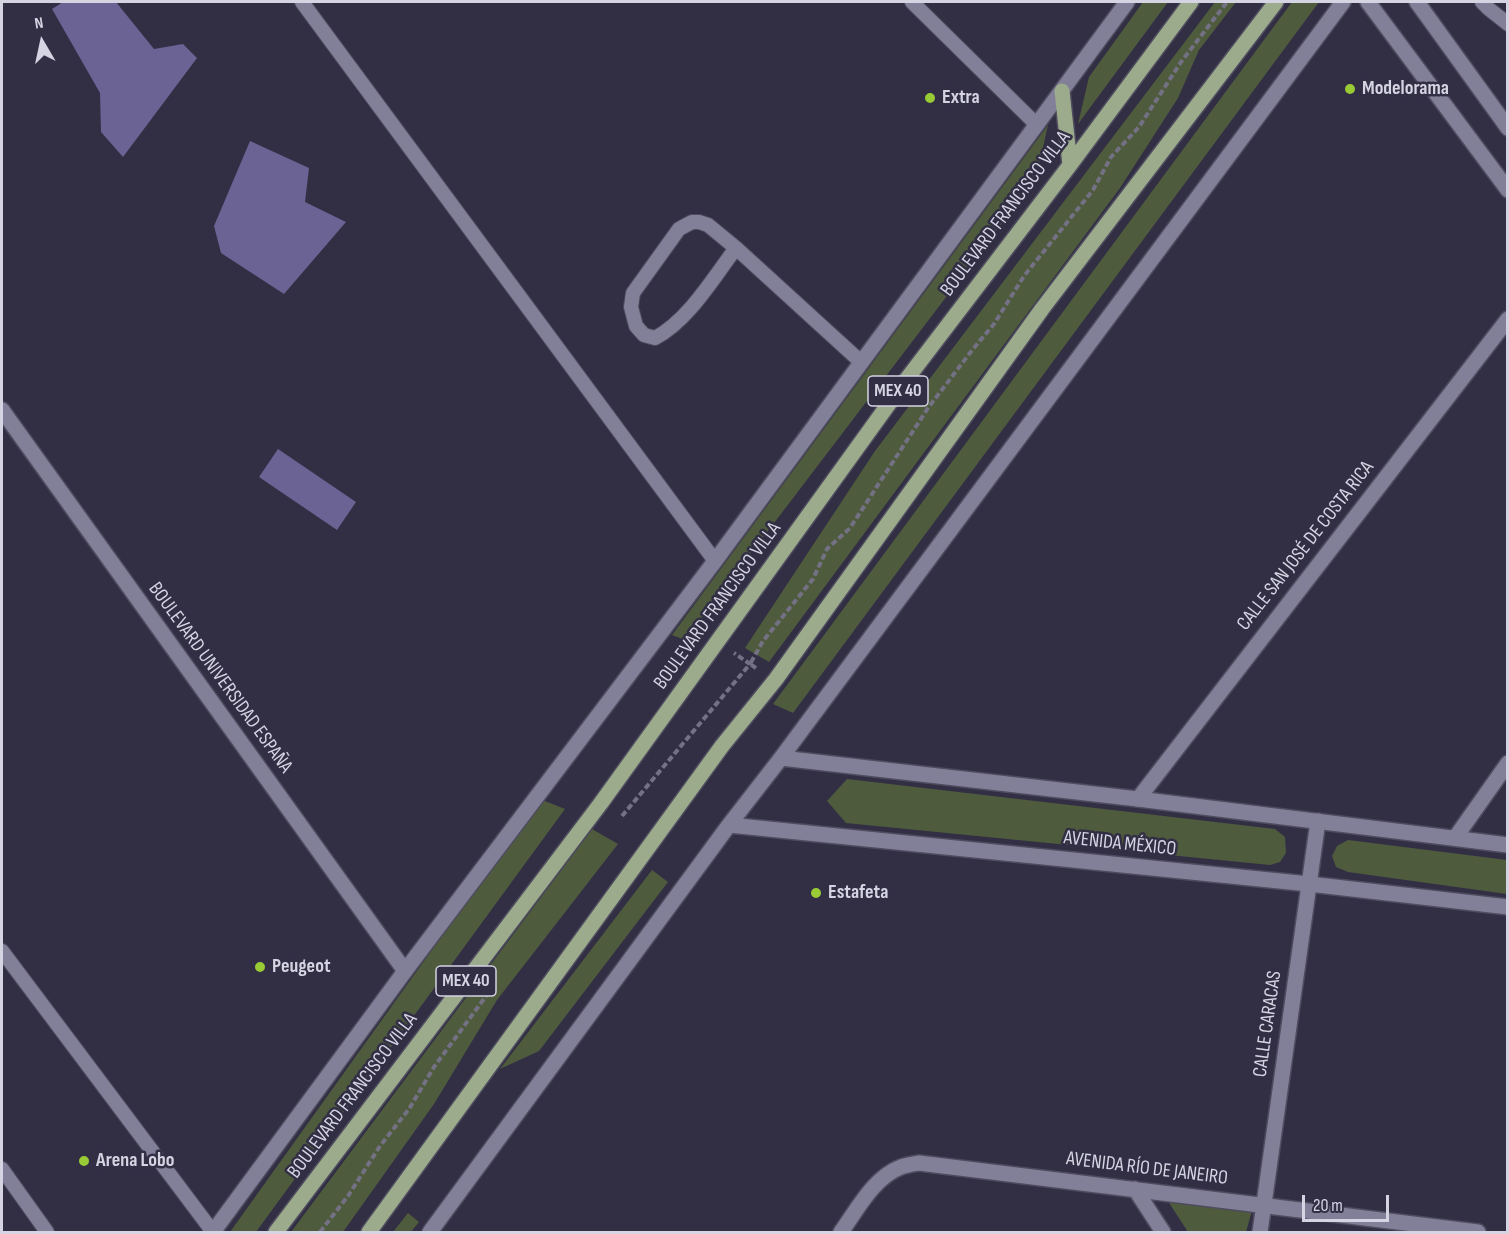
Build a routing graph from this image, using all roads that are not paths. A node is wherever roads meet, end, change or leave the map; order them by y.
1 (302, 2) edge
2 (912, 2) edge
3 (1127, 2) edge
4 (1191, 2) edge
5 (1276, 2) edge
6 (1343, 2) edge
7 (1368, 2) edge
8 (1417, 2) edge
9 (1482, 2) edge
10 (1508, 24) edge
11 (1062, 91) junction
12 (1037, 124) junction
13 (1508, 128) edge
14 (1070, 165) junction
15 (1508, 190) edge
16 (736, 248) junction
17 (1508, 319) edge
18 (861, 362) junction
19 (2, 410) edge
20 (715, 561) junction
21 (781, 758) junction
22 (1508, 764) edge
23 (1138, 799) junction
24 (1318, 821) junction
25 (729, 825) junction
26 (1455, 838) junction
27 (1508, 845) edge
28 (1309, 884) junction
29 (1508, 907) edge
30 (2, 951) edge
31 (405, 971) junction
32 (2, 1169) edge
33 (1136, 1189) junction
34 (1264, 1205) junction
35 (842, 1232) edge
36 (47, 1233) edge
37 (213, 1233) edge
38 (276, 1233) edge
39 (369, 1233) edge
40 (430, 1233) edge
41 (1163, 1233) edge
42 (1260, 1233) edge
43 (1478, 1233) edge

1 - 20 lane
2 - 12 lane
3 - 11 street, BOULEVARD FRANCISCO VILLA
4 - 14 main road, BOULEVARD FRANCISCO VILLA / MEX 40
5 - 39 main road
6 - 21 street
7 - 15 street
8 - 13 street
9 - 10 lane
11 - 12 street, BOULEVARD FRANCISCO VILLA
11 - 14 main road
12 - 18 street, BOULEVARD FRANCISCO VILLA
14 - 38 main road, BOULEVARD FRANCISCO VILLA / MEX 40
16 - 16 lane
16 - 18 lane
17 - 23 street, CALLE SAN JOSÉ DE COSTA RICA
18 - 20 street, BOULEVARD FRANCISCO VILLA
19 - 31 street, BOULEVARD UNIVERSIDAD ESPAÑA
20 - 31 street, BOULEVARD FRANCISCO VILLA
21 - 23 street
21 - 25 street
22 - 26 street
23 - 24 street
24 - 26 street
24 - 28 street, CALLE CARACAS
25 - 28 street, AVENIDA MÉXICO
25 - 40 street
26 - 27 street
28 - 29 street, AVENIDA MÉXICO
28 - 34 street, CALLE CARACAS
30 - 37 lane
31 - 37 street, BOULEVARD FRANCISCO VILLA
32 - 36 lane
33 - 34 street, AVENIDA RÍO DE JANEIRO
33 - 35 street, AVENIDA RÍO DE JANEIRO
33 - 41 street
34 - 42 street, CALLE CARACAS
34 - 43 street, AVENIDA RÍO DE JANEIRO

